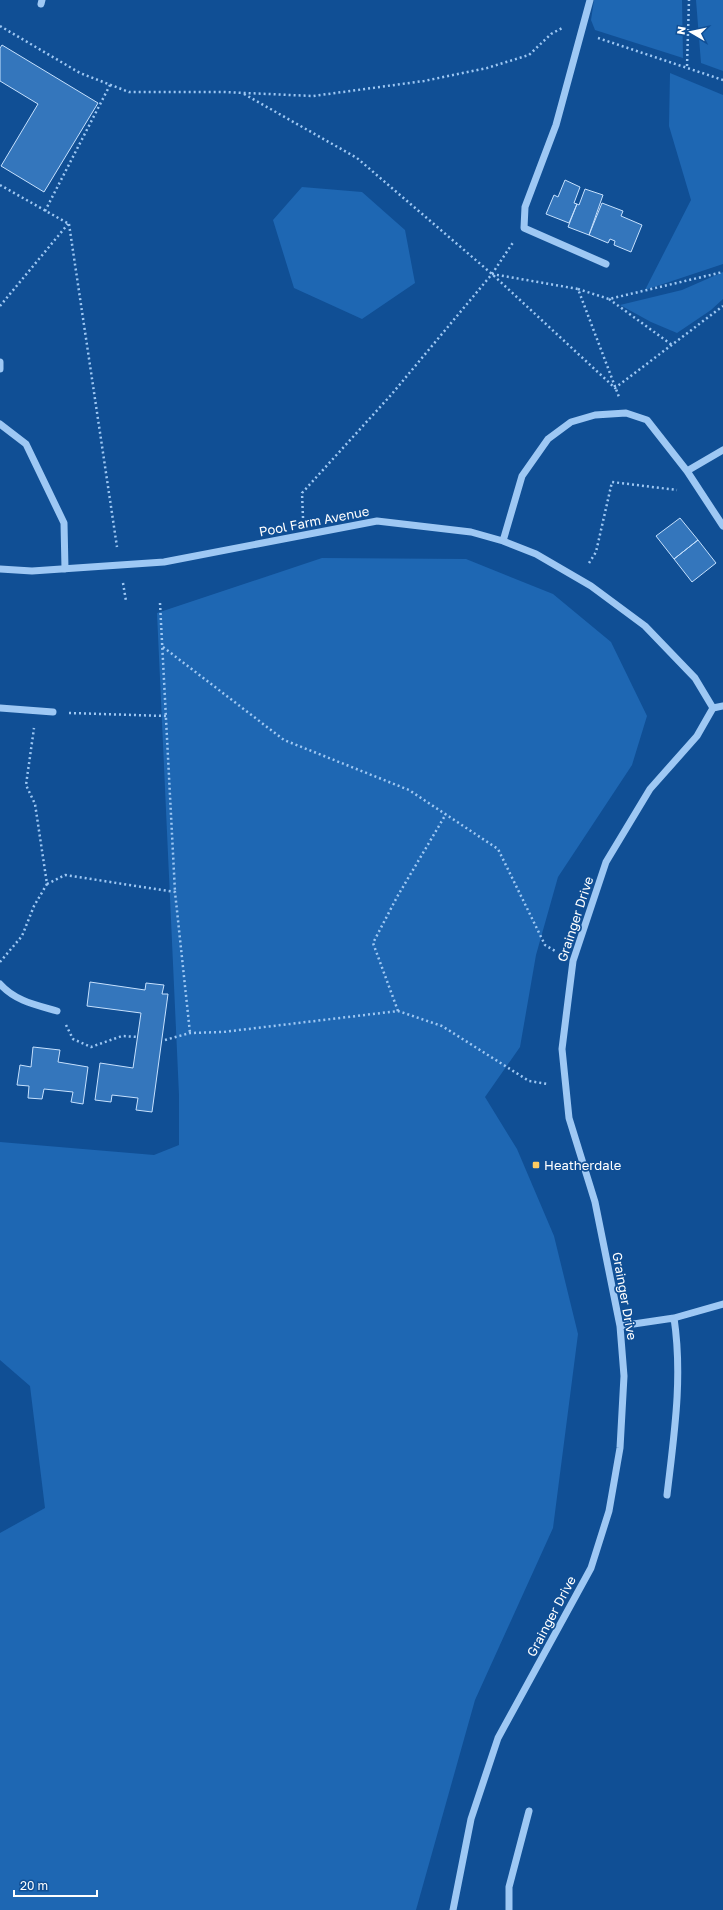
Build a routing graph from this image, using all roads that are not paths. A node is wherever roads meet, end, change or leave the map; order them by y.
1 (590, 0) edge
2 (606, 264) dead end
3 (0, 362) edge
4 (0, 369) edge
5 (0, 424) edge
6 (723, 450) edge
7 (688, 471) junction
8 (723, 526) edge
9 (503, 541) junction
10 (0, 569) edge
11 (65, 569) junction
12 (723, 706) edge
13 (0, 708) edge
14 (713, 708) junction
15 (53, 712) road end
16 (0, 984) edge
17 (57, 1011) road end
18 (723, 1304) edge
19 (674, 1318) junction
20 (620, 1326) junction
21 (667, 1494) dead end
22 (529, 1811) dead end
23 (453, 1910) edge
24 (509, 1910) edge

1 - 2 street
3 - 4 street
5 - 11 street
6 - 7 street
7 - 8 street
7 - 9 street
9 - 11 street, Pool Farm Avenue
9 - 14 street, Pool Farm Avenue
10 - 11 street, Pool Farm Avenue
12 - 14 street
13 - 15 street
14 - 20 street, Grainger Drive
16 - 17 street
18 - 19 street
19 - 20 street
19 - 21 street
20 - 23 street, Grainger Drive
22 - 24 street

